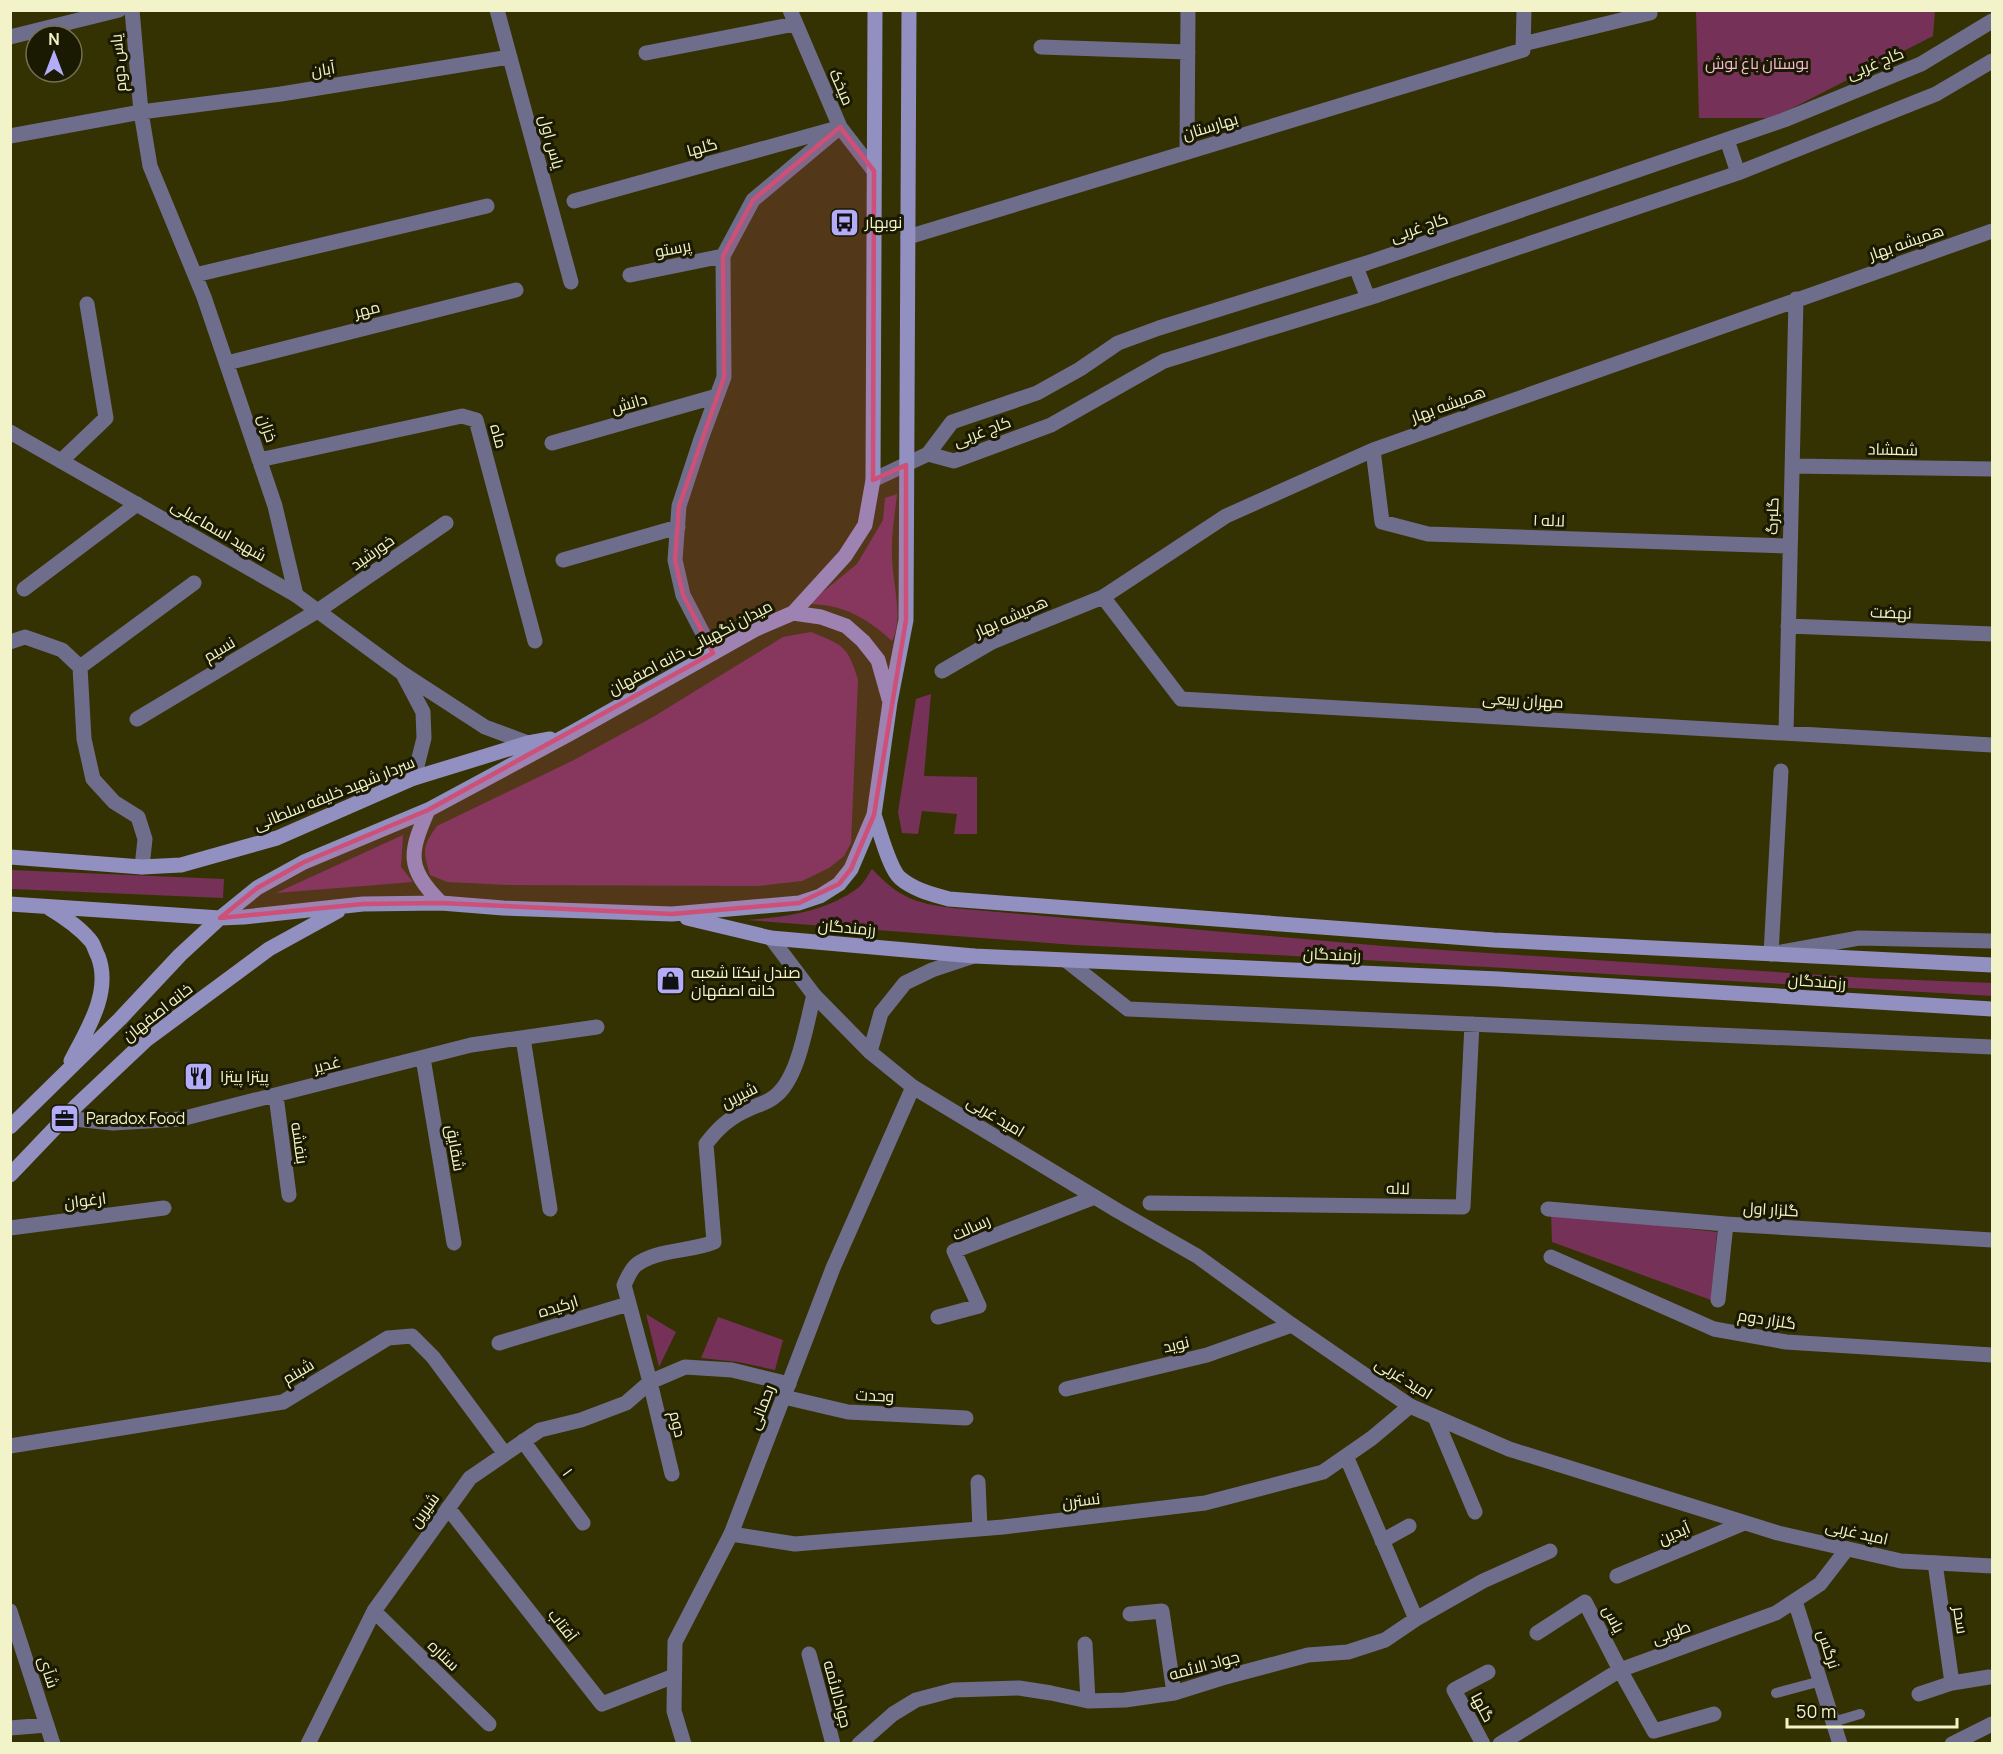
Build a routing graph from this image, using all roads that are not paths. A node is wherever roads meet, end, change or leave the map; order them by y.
1 (119, 10) edge
2 (132, 10) edge
3 (497, 10) edge
4 (875, 10) edge
5 (909, 10) edge
6 (1188, 10) edge
7 (1524, 10) edge
8 (1650, 10) edge
9 (793, 17) edge
10 (1992, 21) edge
11 (10, 37) edge
12 (1041, 47) dead end
13 (1523, 47) junction
14 (1188, 52) junction
15 (646, 53) dead end
16 (510, 57) junction
17 (1992, 61) edge
18 (141, 112) junction
19 (840, 128) junction
20 (10, 136) edge
21 (1726, 140) junction
22 (1187, 152) junction
23 (874, 171) junction
24 (1738, 173) junction
25 (574, 201) dead end
26 (487, 206) dead end
27 (1992, 231) edge
28 (908, 237) junction
29 (723, 256) junction
30 (1356, 267) junction
31 (195, 275) junction
32 (630, 275) dead end
33 (571, 282) dead end
34 (516, 290) dead end
35 (1368, 298) junction
36 (1796, 299) junction
37 (87, 304) dead end
38 (227, 363) junction
39 (717, 396) junction
40 (10, 432) edge
41 (552, 443) dead end
42 (1373, 450) junction
43 (928, 454) junction
44 (259, 460) junction
45 (61, 461) junction
46 (906, 465) junction
47 (1792, 466) junction
48 (1992, 469) edge
49 (873, 480) junction
50 (137, 504) junction
51 (446, 523) dead end
52 (678, 527) junction
53 (1789, 546) junction
54 (563, 560) dead end
55 (194, 583) dead end
56 (24, 589) dead end
57 (296, 595) junction
58 (1102, 597) junction
59 (319, 610) junction
60 (793, 613) junction
61 (1788, 626) junction
62 (1992, 634) edge
63 (535, 641) dead end
64 (10, 642) edge
65 (713, 653) junction
66 (80, 667) junction
67 (942, 671) dead end
68 (402, 673) junction
69 (890, 702) junction
70 (137, 719) dead end
71 (1786, 733) junction
72 (562, 737) junction
73 (528, 742) junction
74 (1992, 745) edge
75 (1781, 771) dead end
76 (414, 778) junction
77 (428, 810) junction
78 (874, 816) junction
79 (10, 857) edge
80 (142, 867) junction
81 (441, 903) junction
82 (10, 904) edge
83 (348, 905) junction
84 (47, 906) junction
85 (672, 914) junction
86 (220, 918) junction
87 (771, 938) junction
88 (1992, 941) edge
89 (1771, 954) junction
90 (974, 956) junction
91 (1067, 961) junction
92 (1992, 964) edge
93 (814, 995) junction
94 (1992, 1009) edge
95 (1472, 1024) junction
96 (597, 1027) dead end
97 (523, 1038) junction
98 (1992, 1047) edge
99 (870, 1052) junction
100 (423, 1058) junction
101 (62, 1077) junction
102 (913, 1087) junction
103 (276, 1096) junction
104 (64, 1118) junction
105 (10, 1127) edge
106 (10, 1175) edge
107 (289, 1195) dead end
108 (1095, 1197) junction
109 (1150, 1203) dead end
110 (164, 1208) dead end
111 (550, 1209) dead end
112 (1548, 1209) dead end
113 (1726, 1224) junction
114 (10, 1228) edge
115 (1992, 1240) edge
116 (454, 1243) dead end
117 (1551, 1257) dead end
118 (1718, 1300) dead end
119 (628, 1304) junction
120 (938, 1317) dead end
121 (1292, 1325) junction
122 (499, 1343) dead end
123 (1992, 1355) edge
124 (650, 1382) junction
125 (1066, 1389) dead end
126 (786, 1391) junction
127 (1410, 1406) junction
128 (1435, 1417) junction
129 (966, 1418) dead end
130 (523, 1441) junction
131 (10, 1446) edge
132 (505, 1454) junction
133 (1346, 1456) junction
134 (672, 1474) dead end
135 (978, 1482) dead end
136 (448, 1508) junction
137 (1475, 1512) dead end
138 (583, 1523) dead end
139 (1744, 1523) junction
140 (1409, 1526) dead end
141 (980, 1529) junction
142 (731, 1534) junction
143 (1382, 1541) junction
144 (1847, 1549) junction
145 (1550, 1551) dead end
146 (1935, 1563) junction
147 (1992, 1566) edge
148 (1617, 1576) dead end
149 (1795, 1601) junction
150 (10, 1611) edge
151 (374, 1611) junction
152 (1130, 1614) dead end
153 (1416, 1619) junction
154 (1537, 1633) dead end
155 (1085, 1644) dead end
156 (809, 1654) dead end
157 (1620, 1670) junction
158 (1488, 1672) dead end
159 (674, 1676) junction
160 (1989, 1677) dead end
161 (1821, 1682) junction
162 (1952, 1683) junction
163 (1776, 1693) dead end
164 (1174, 1694) junction
165 (1919, 1694) dead end
166 (1088, 1701) junction
167 (1714, 1714) dead end
168 (1860, 1714) dead end
169 (1833, 1722) junction
170 (489, 1724) dead end
171 (1992, 1724) edge
172 (47, 1725) junction
173 (10, 1728) edge
174 (53, 1743) edge
175 (308, 1743) edge
176 (684, 1743) edge
177 (833, 1743) edge
178 (859, 1743) edge
179 (1483, 1743) edge
180 (1500, 1743) edge
181 (1840, 1743) edge
182 (1952, 1743) edge

1 - 11 street
2 - 18 street, یاس دوم
3 - 16 street, یاس اول
4 - 23 main road
5 - 28 main road
6 - 14 street
7 - 13 street
8 - 13 street, بهارستان
9 - 15 street
9 - 19 street, میخک
10 - 21 street, کاج غربی
12 - 14 street
13 - 22 street, بهارستان
14 - 22 street
16 - 18 street, آبان
16 - 33 street, یاس اول
17 - 24 street, کاج غربی
18 - 20 street, آبان
18 - 31 street, خزان
19 - 23 street, میخک
19 - 25 street, گلها
19 - 29 street
21 - 24 street
21 - 30 street, کاج غربی
22 - 28 street, بهارستان
23 - 49 main road
24 - 35 street, کاج غربی
26 - 31 street
27 - 36 street, همیشه بهار
28 - 46 main road
29 - 32 street, پرستو
29 - 39 street
30 - 35 street
30 - 43 street, کاج غربی
31 - 38 street, خزان
34 - 38 street, مهر
35 - 43 street, کاج غربی
36 - 42 street, همیشه بهار
36 - 47 street, گلبرگ
37 - 45 street
38 - 44 street, خزان
39 - 41 street, دانش
39 - 52 street
40 - 45 street, شهید اسماعیلی
42 - 53 street, لاله ۱
42 - 58 street, همیشه بهار
43 - 46 street
44 - 57 street, خزان
44 - 63 street, ماه
45 - 50 street, شهید اسماعیلی
46 - 49 street
46 - 69 main road
47 - 48 street, شمشاد
47 - 53 street, گلبرگ
49 - 60 main road
50 - 56 street
50 - 57 street, شهید اسماعیلی
51 - 59 street, خورشید
52 - 54 street
52 - 65 street
53 - 61 street, گلبرگ
55 - 66 street
57 - 59 street, شهید اسماعیلی
58 - 67 street, همیشه بهار
58 - 71 street, مهران ربیعی
59 - 68 street, شهید اسماعیلی
59 - 70 street, نسیم
60 - 65 main road, میدان نگهبانی خانه اصفهان
60 - 69 main road, میدان نگهبانی خانه اصفهان
61 - 62 street, نهضت
61 - 71 street, گلبرگ
64 - 66 street
65 - 72 main road, میدان نگهبانی خانه اصفهان
66 - 80 street
68 - 73 street, شهید اسماعیلی
68 - 76 street, شهید اسماعیلی
69 - 78 main road, میدان نگهبانی خانه اصفهان
71 - 74 street, مهران ربیعی
72 - 73 main road, سردار شهید خلیفه سلطانی
72 - 77 main road, میدان نگهبانی خانه اصفهان
73 - 76 main road, سردار شهید خلیفه سلطانی
75 - 89 street
76 - 80 main road, سردار شهید خلیفه سلطانی
77 - 81 main road
77 - 86 main road, میدان نگهبانی خانه اصفهان
78 - 85 main road, میدان نگهبانی خانه اصفهان
78 - 89 main road, رزمندگان
79 - 80 main road, سردار شهید خلیفه سلطانی
81 - 83 main road, میدان نگهبانی خانه اصفهان
81 - 85 main road, میدان نگهبانی خانه اصفهان
82 - 84 main road
83 - 86 main road, میدان نگهبانی خانه اصفهان
83 - 104 main road, خانه اصفهان
84 - 86 main road
84 - 101 main road
85 - 87 main road, رزمندگان
86 - 101 main road, خانه اصفهان
87 - 90 main road, رزمندگان
87 - 93 street, امید غربی
88 - 89 street
89 - 92 main road, رزمندگان
90 - 91 main road, رزمندگان
90 - 99 street
91 - 94 main road, رزمندگان
91 - 95 street
93 - 99 street, امید غربی
93 - 119 street, شیرین
95 - 98 street
95 - 109 street, لاله
96 - 97 street, غدیر
97 - 100 street, غدیر
97 - 111 street
99 - 102 street, امید غربی
100 - 103 street, غدیر
100 - 116 street, شقایق
101 - 105 main road, خانه اصفهان
102 - 108 street, امید غربی
102 - 126 street, رحمانی
103 - 104 street, غدیر
103 - 107 street, بنفشه
104 - 106 main road, خانه اصفهان
108 - 120 street, رسالت
108 - 121 street, امید غربی
110 - 114 street, ارغوان
112 - 113 street, گلزار اول
113 - 115 street, گلزار اول
113 - 118 street
117 - 123 street, گلزار دوم
119 - 122 street, ارکیده
119 - 124 street, شیرین
121 - 125 street, نوید
121 - 127 street, امید غربی
124 - 126 street, شیرین
124 - 130 street, شیرین
124 - 134 street, دوم
126 - 129 street, وحدت
126 - 142 street, رحمانی
127 - 128 street, امید غربی
127 - 133 street, نسترن
128 - 137 street
128 - 139 street, امید غربی
130 - 132 street, شیرین
130 - 138 street, ۱
131 - 132 street, شبنم
132 - 136 street, شیرین
133 - 141 street, نسترن
133 - 143 street
135 - 141 street
136 - 151 street, شیرین
136 - 159 street, آفتاب
139 - 144 street, امید غربی
139 - 148 street, آیدین
140 - 143 street
141 - 142 street, نسترن
142 - 159 street, رحمانی
143 - 153 street
144 - 146 street, امید غربی
144 - 149 street, طوبی
145 - 153 street, جواد الائمه
146 - 147 street, امید غربی
146 - 162 street, سحر
149 - 157 street, طوبی
149 - 161 street, نرگس
150 - 172 street, شآی
151 - 170 street, ستاره
151 - 175 street, شیرین
152 - 164 street
153 - 164 street, جواد الائمه
154 - 157 street, یاس
155 - 166 street
156 - 177 street, جوادالائمه
157 - 167 street
157 - 180 street, طوبی
158 - 179 street, گلها
159 - 176 street, رحمانی
160 - 162 street
161 - 163 lane
161 - 169 street, نرگس
162 - 165 street
164 - 166 street, جواد الائمه
166 - 178 street, جواد الائمه
168 - 169 lane
169 - 181 street, نرگس
171 - 182 street
172 - 173 street
172 - 174 street, شآی

